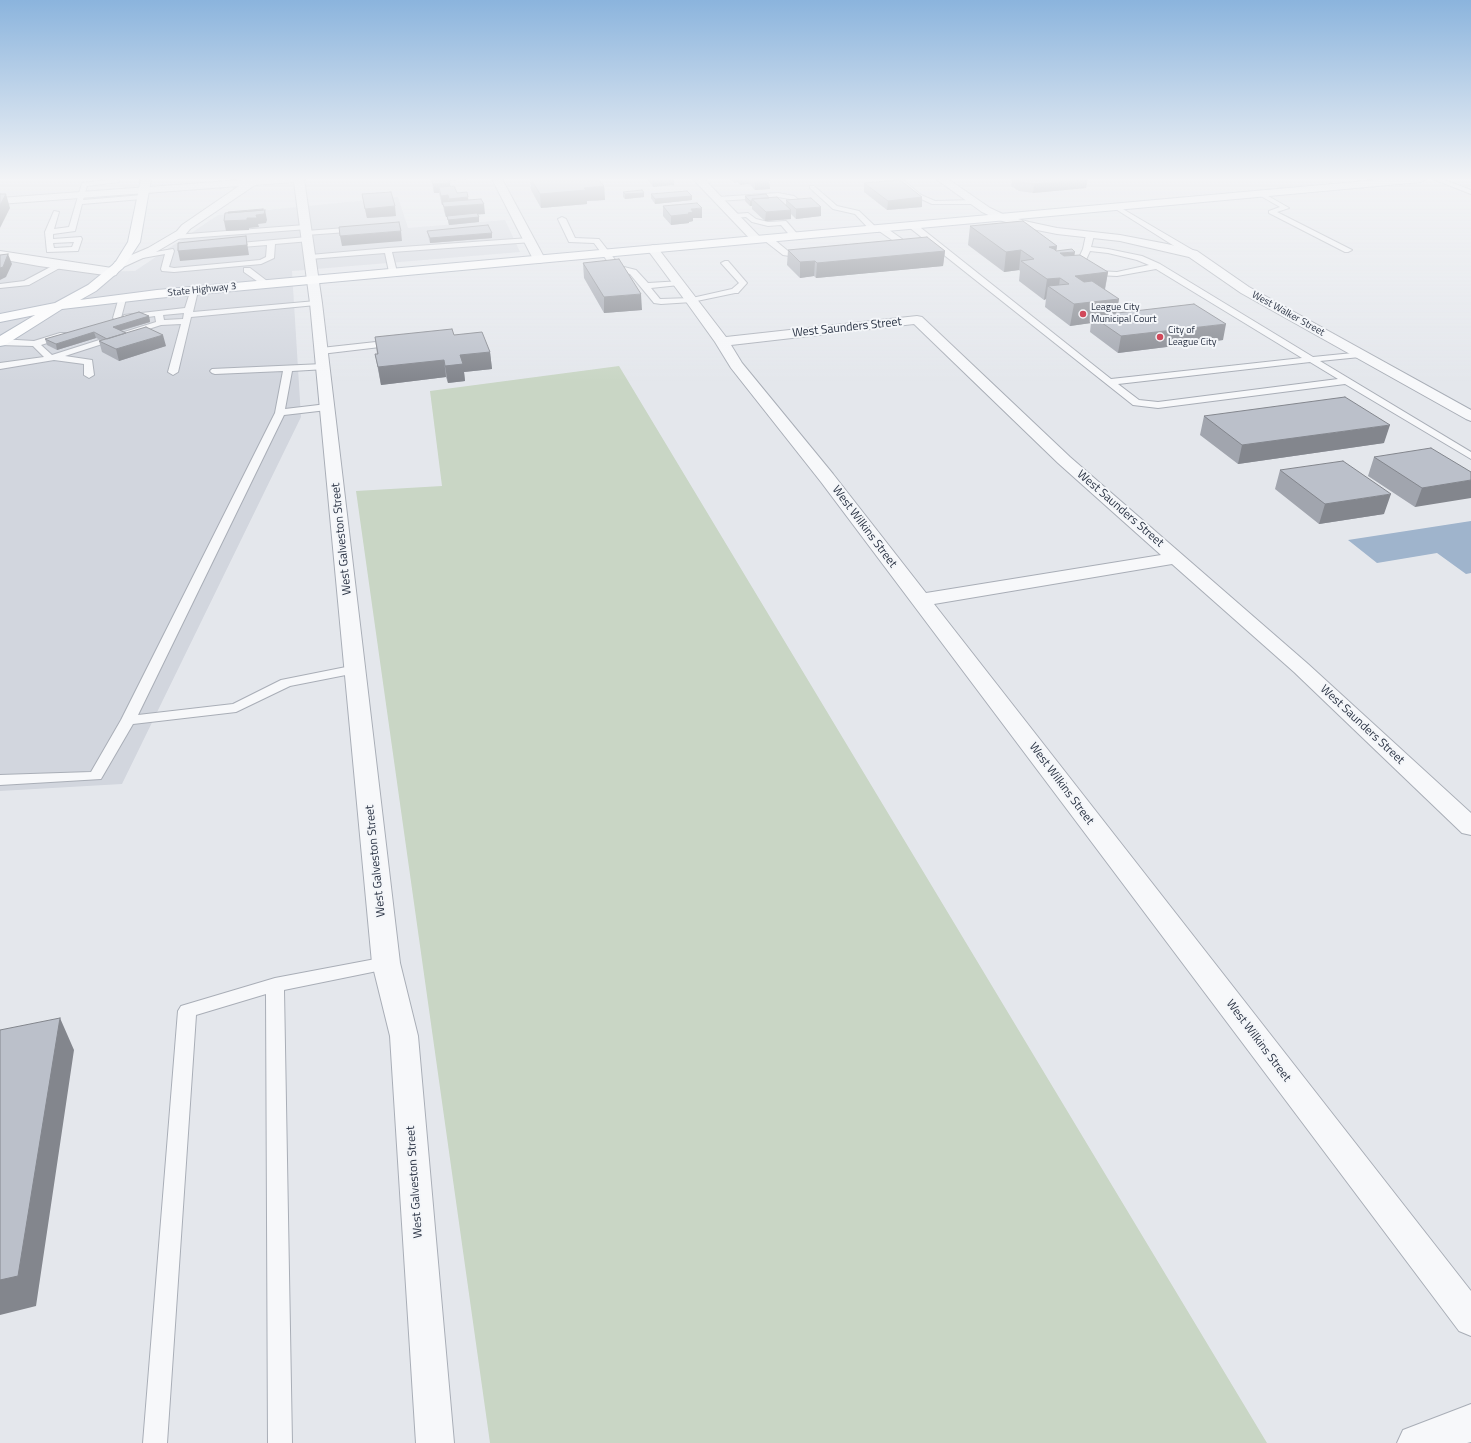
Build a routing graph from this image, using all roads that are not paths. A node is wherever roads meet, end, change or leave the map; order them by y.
1 (131, 246) edge
2 (158, 246) edge
3 (271, 246) edge
4 (308, 246) edge
5 (440, 246) edge
6 (532, 246) edge
7 (600, 246) edge
8 (685, 246) edge
9 (773, 246) edge
10 (887, 246) edge
11 (938, 246) edge
12 (1160, 246) edge
13 (1180, 246) edge
14 (1341, 246) edge
15 (882, 247) edge
16 (155, 248) junction
17 (653, 249) junction
18 (1087, 249) joint
19 (388, 250) junction
20 (1348, 250) dead end
21 (174, 251) junction
22 (606, 253) junction
23 (812, 254) edge
24 (1193, 254) junction
25 (0, 255) edge
26 (137, 257) junction
27 (539, 259) junction
28 (725, 263) dead end
29 (61, 265) junction
30 (1157, 266) junction
31 (246, 267) junction
32 (116, 268) junction
33 (311, 268) junction
34 (393, 272) junction
35 (267, 284) junction
36 (0, 286) edge
37 (241, 286) junction
38 (646, 286) junction
39 (194, 291) junction
40 (685, 292) junction
41 (122, 298) junction
42 (316, 303) junction
43 (59, 306) junction
44 (0, 308) edge
45 (159, 313) junction
46 (187, 315) junction
47 (0, 318) edge
48 (160, 323) junction
49 (72, 332) edge
50 (0, 342) edge
51 (403, 342) edge
52 (722, 342) junction
53 (35, 344) junction
54 (1360, 354) junction
55 (51, 358) junction
56 (322, 359) junction
57 (1310, 359) junction
58 (0, 366) edge
59 (288, 369) junction
60 (215, 371) dead end
61 (173, 372) dead end
62 (89, 375) dead end
63 (1345, 381) junction
64 (1108, 382) junction
65 (327, 407) junction
66 (280, 413) junction
67 (1471, 416) edge
68 (1471, 456) edge
69 (1176, 558) junction
70 (920, 600) junction
71 (356, 669) junction
72 (128, 720) junction
73 (0, 780) edge
74 (1471, 826) edge
75 (386, 963) junction
76 (275, 985) junction
77 (1471, 1319) edge
78 (1471, 1423) edge
79 (155, 1443) edge
80 (280, 1443) edge
81 (435, 1443) edge
82 (1416, 1443) edge

1 - 32 main road
2 - 16 street
3 - 31 lane
4 - 33 street, West Galveston Street
5 - 19 lane
6 - 27 street
7 - 22 lane
8 - 17 main road, State Highway 3
9 - 23 lane
10 - 15 lane
11 - 64 lane
12 - 24 street, West Walker Street
13 - 24 lane
14 - 20 lane
16 - 21 lane
16 - 26 street
17 - 22 main road, State Highway 3
17 - 40 street, West Wilkins Street
18 - 30 lane
18 - 30 lane
19 - 33 lane
19 - 34 lane
21 - 26 lane
21 - 31 lane
22 - 27 main road, State Highway 3
22 - 38 lane
24 - 54 street, West Walker Street
25 - 29 street
26 - 32 street
27 - 34 main road, State Highway 3
28 - 40 lane
29 - 32 street
29 - 36 lane
30 - 57 lane
31 - 35 lane
31 - 37 lane
32 - 43 main road
33 - 34 main road, State Highway 3
33 - 35 main road, State Highway 3
33 - 42 street, West Galveston Street
35 - 37 main road, State Highway 3
37 - 39 main road, State Highway 3
38 - 40 lane
38 - 40 lane
39 - 41 main road, State Highway 3
39 - 46 lane
40 - 52 street, West Wilkins Street
41 - 43 main road, State Highway 3
41 - 45 lane
42 - 46 lane
42 - 56 street, West Galveston Street
43 - 44 main road, State Highway 3
43 - 47 main road, State Highway 3
43 - 50 main road
45 - 46 lane
45 - 48 lane
46 - 48 lane
46 - 61 lane
48 - 55 lane
49 - 53 lane
50 - 53 lane
51 - 56 lane
52 - 69 street, West Saunders Street
52 - 70 street, West Wilkins Street
53 - 55 lane
54 - 57 lane
54 - 67 street, West Walker Street
55 - 58 lane
55 - 62 lane
56 - 59 lane
56 - 65 street, West Galveston Street
57 - 63 lane
57 - 64 lane
59 - 60 lane
59 - 66 lane
63 - 64 lane
63 - 68 lane
65 - 66 lane
65 - 71 street, West Galveston Street
66 - 72 lane
69 - 70 street
69 - 74 street, West Saunders Street
70 - 77 street, West Wilkins Street
71 - 72 lane
71 - 75 street, West Galveston Street
72 - 73 lane
75 - 76 lane
75 - 81 street, West Galveston Street
76 - 79 lane
76 - 80 lane
78 - 82 street

